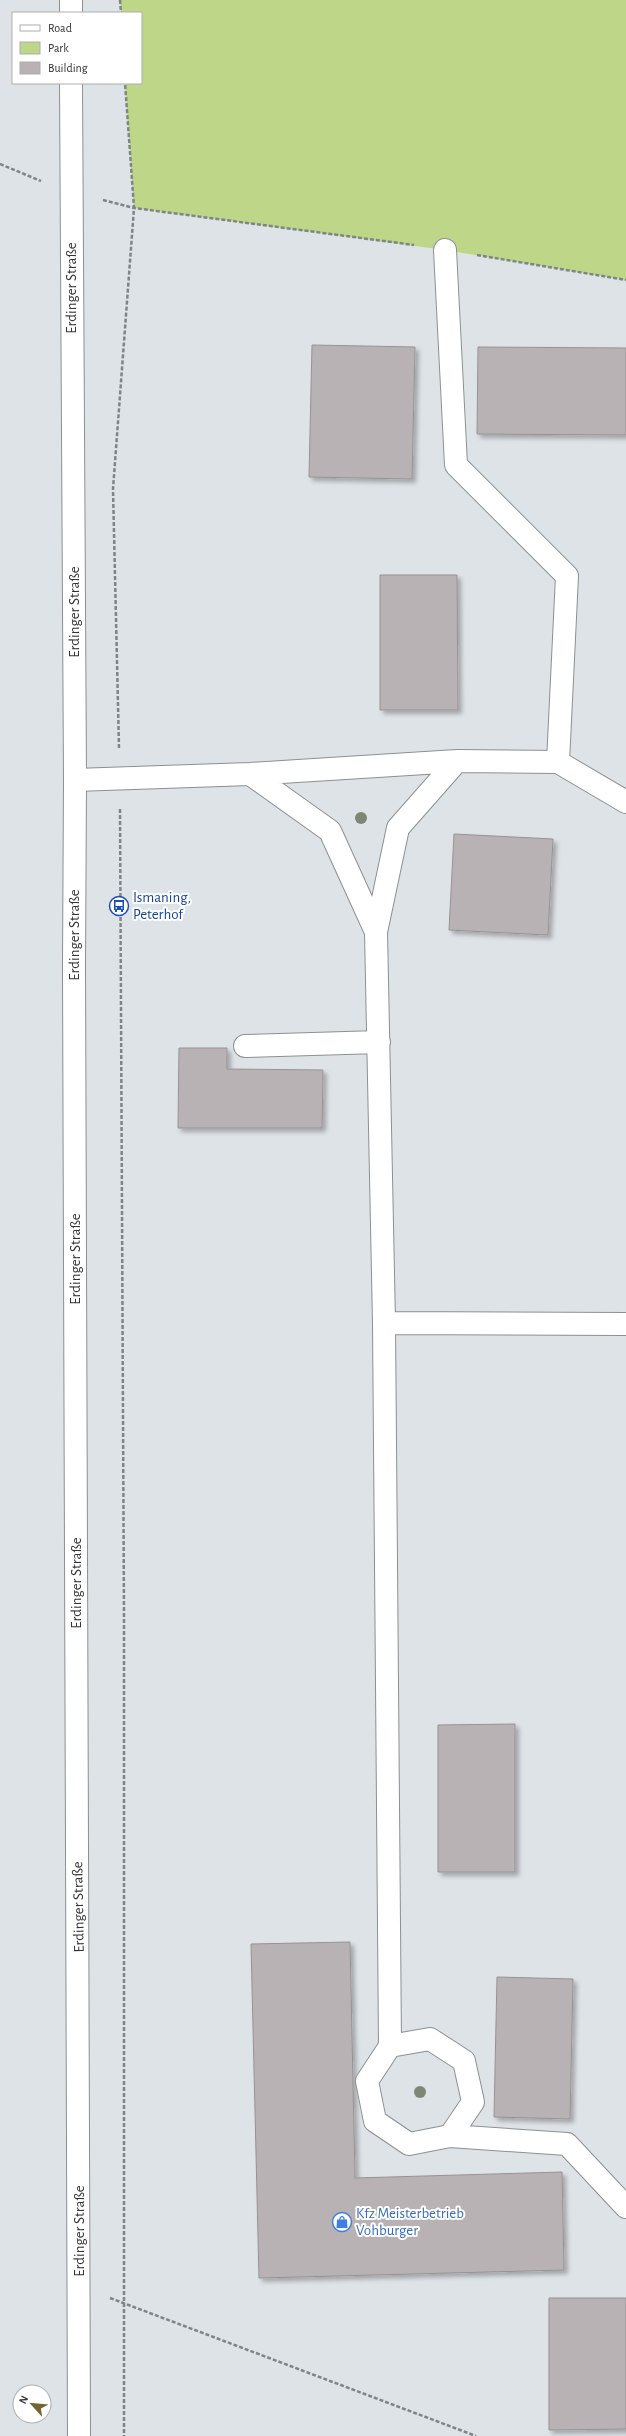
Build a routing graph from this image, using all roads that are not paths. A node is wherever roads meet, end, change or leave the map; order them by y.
1 (71, 0) edge
2 (71, 12) edge
3 (71, 84) edge
4 (446, 250) road end
5 (457, 761) junction
6 (558, 762) junction
7 (250, 774) junction
8 (75, 780) junction
9 (626, 802) edge
10 (376, 932) junction
11 (379, 1042) junction
12 (245, 1046) dead end
13 (384, 1323) junction
14 (626, 1324) edge
15 (390, 2046) junction
16 (450, 2136) junction
17 (626, 2207) edge
18 (79, 2436) edge

1 - 2 main road
3 - 8 main road, Erdinger Straße
4 - 6 main road
5 - 6 main road
5 - 7 main road
5 - 10 main road
6 - 9 main road
7 - 8 main road
7 - 10 main road
8 - 18 main road, Erdinger Straße
10 - 11 main road
11 - 12 main road
11 - 13 main road
13 - 14 main road
13 - 15 main road
15 - 16 main road
15 - 16 main road
16 - 17 main road

